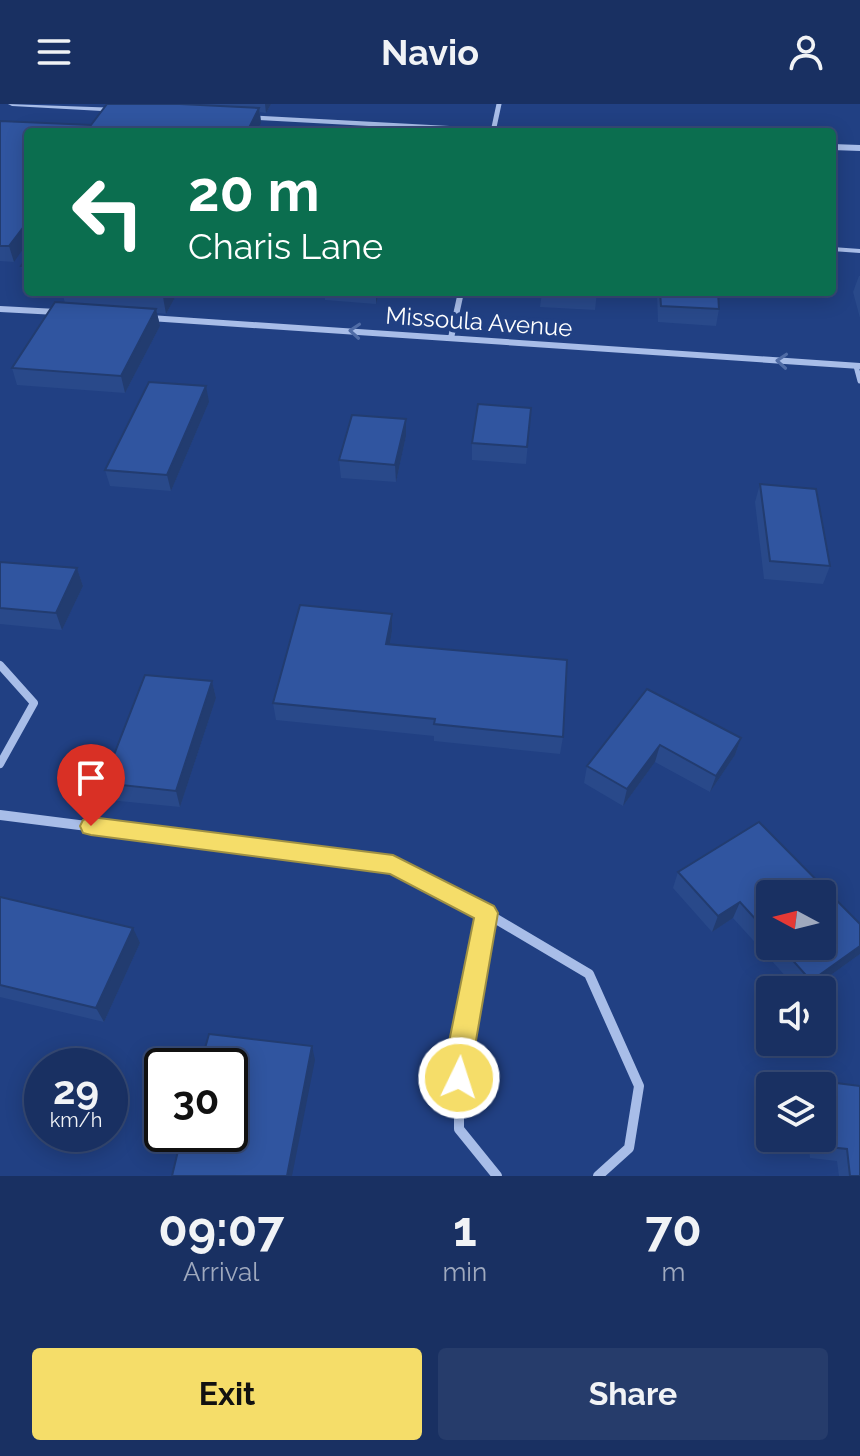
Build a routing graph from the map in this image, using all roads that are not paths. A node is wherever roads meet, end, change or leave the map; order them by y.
1 (12, 104) edge
2 (499, 104) edge
3 (137, 111) edge
4 (230, 116) edge
5 (441, 128) edge
6 (495, 128) edge
7 (836, 147) edge
8 (860, 148) edge
9 (836, 249) edge
10 (860, 251) edge
11 (460, 296) edge
12 (0, 309) edge
13 (63, 312) edge
14 (142, 317) edge
15 (451, 338) junction
16 (858, 366) edge
17 (860, 381) edge
18 (0, 665) edge
19 (0, 764) edge
20 (0, 815) edge
21 (486, 913) junction
22 (497, 1176) edge
23 (598, 1176) edge

1 - 3 street
2 - 6 street
4 - 5 street
7 - 8 street
9 - 10 lane
11 - 15 street
12 - 13 street
15 -> 14 street, Missoula Avenue
16 -> 15 street, Missoula Avenue
16 - 17 lane
18 - 19 street
20 - 21 street
21 - 22 street
21 - 23 street

